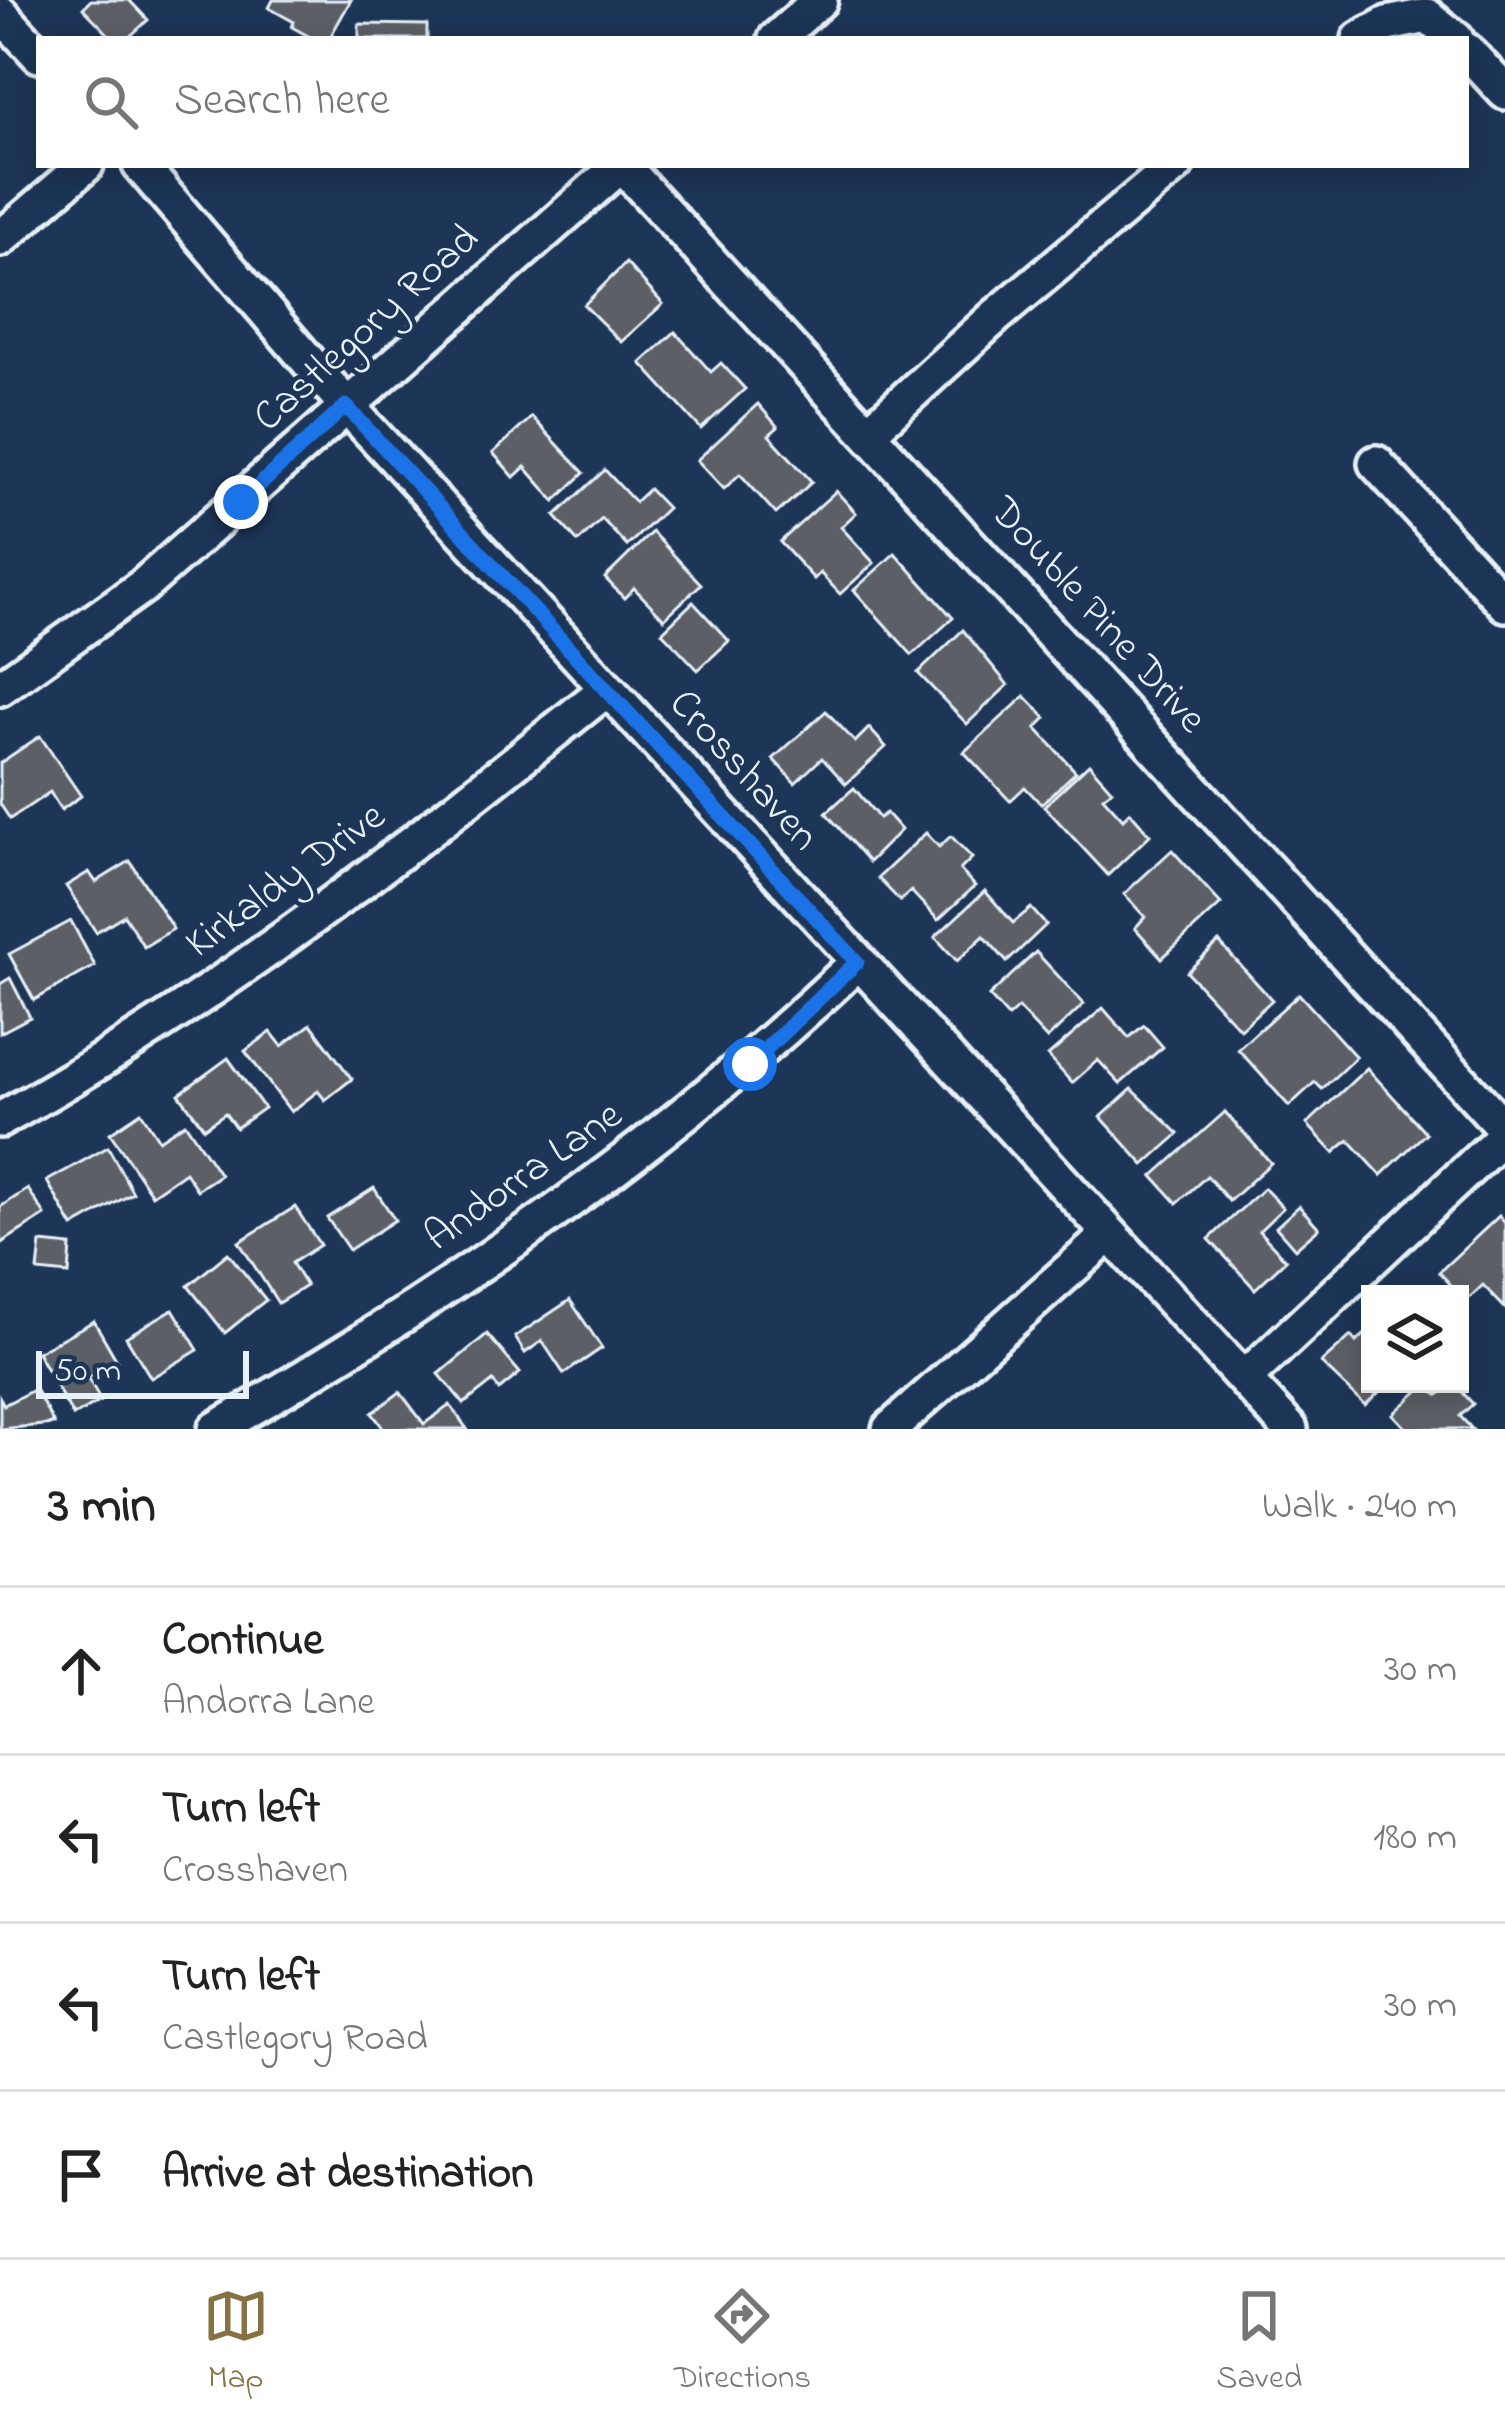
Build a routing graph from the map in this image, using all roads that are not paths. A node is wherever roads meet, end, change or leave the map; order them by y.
1 (820, 0) edge
2 (0, 13) edge
3 (779, 36) edge
4 (1365, 36) edge
5 (1452, 36) edge
6 (36, 52) edge
7 (1469, 53) edge
8 (1505, 92) edge
9 (83, 168) edge
10 (143, 168) edge
11 (619, 168) edge
12 (625, 168) edge
13 (1172, 168) edge
14 (0, 239) edge
15 (346, 406) junction
16 (868, 433) junction
17 (1376, 463) dead end
18 (1505, 604) edge
19 (0, 688) edge
20 (607, 689) junction
21 (857, 962) junction
22 (0, 1120) edge
23 (1505, 1132) edge
24 (1110, 1234) junction
25 (1244, 1379) junction
26 (216, 1429) edge
27 (890, 1429) edge
28 (1290, 1429) edge

1 - 3 street
2 - 6 street
4 - 5 street
7 - 8 street
9 - 14 street
10 - 15 street, Crosshaven
11 - 15 street, Castlegory Road
12 - 16 street, Double Pine Drive
13 - 16 street
15 - 19 street, Castlegory Road
15 - 20 street, Crosshaven
16 - 23 street, Double Pine Drive
17 - 18 street
20 - 21 street, Crosshaven
20 - 22 street, Kirkaldy Drive
21 - 24 street, Crosshaven
21 - 26 street, Andorra Lane
23 - 25 street
24 - 25 street, Crosshaven
24 - 27 street
25 - 28 street, Crosshaven

